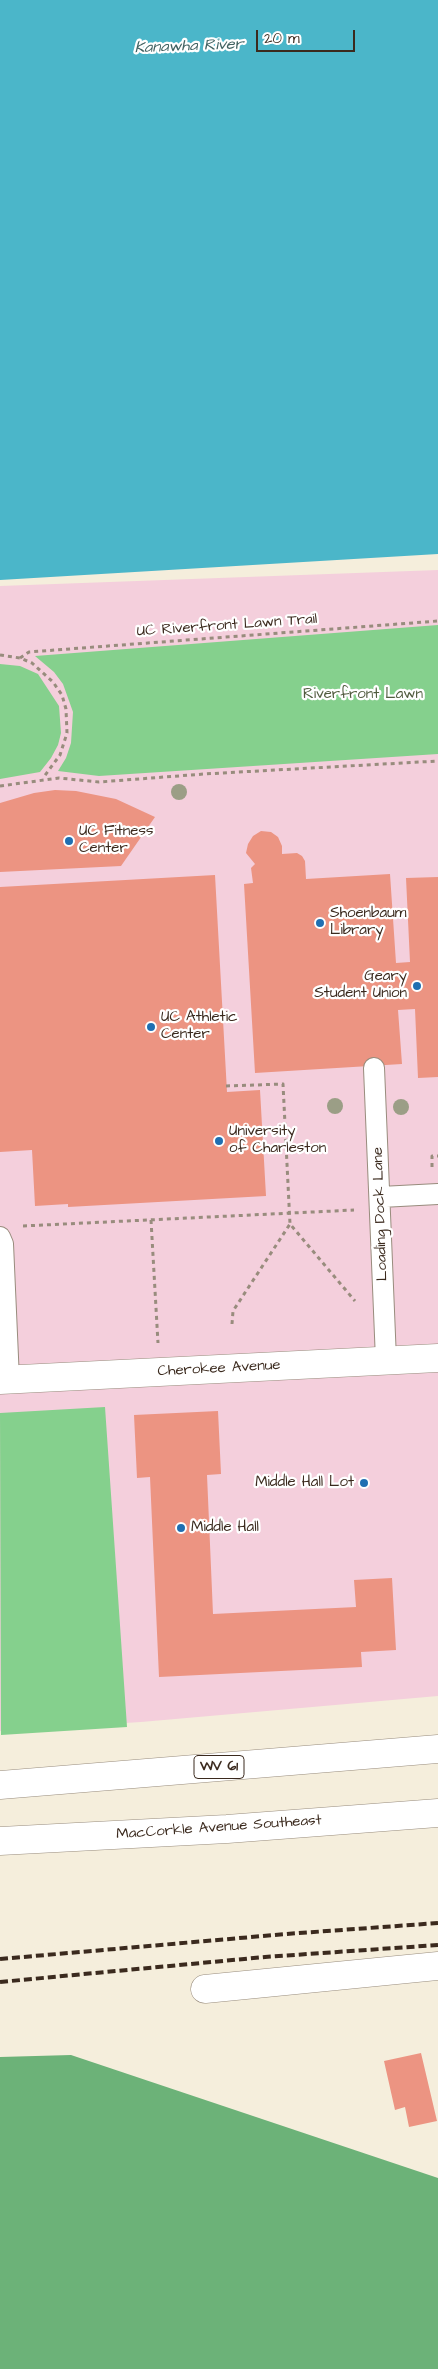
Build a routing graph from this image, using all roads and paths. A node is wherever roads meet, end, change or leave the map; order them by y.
1 (438, 621) edge
2 (0, 655) edge
3 (20, 658) junction
4 (438, 761) edge
5 (42, 779) junction
6 (0, 786) edge
7 (374, 1068) dead end
8 (226, 1086) dead end
9 (438, 1194) edge
10 (381, 1197) junction
11 (362, 1210) dead end
12 (291, 1213) junction
13 (151, 1220) junction
14 (290, 1224) junction
15 (20, 1226) dead end
16 (0, 1237) edge
17 (3, 1302) edge
18 (358, 1303) dead end
19 (232, 1324) dead end
20 (158, 1351) dead end
21 (438, 1358) edge
22 (386, 1360) junction
23 (4, 1380) edge
24 (438, 1749) edge
25 (0, 1785) edge
26 (438, 1813) edge
27 (0, 1841) edge
28 (438, 1966) edge
29 (206, 1989) dead end

1 - 3 path, UC Riverfront Lawn Trail
2 - 3 path
3 - 5 path
4 - 5 path
5 - 6 path
7 - 10 lane, Loading Dock Lane
8 - 12 path
9 - 10 lane
10 - 22 lane, Loading Dock Lane
11 - 12 path
12 - 13 path
12 - 14 path
13 - 15 path
13 - 20 path
14 - 18 path
14 - 19 path
16 - 17 lane
17 - 23 lane
21 - 22 main road, Cherokee Avenue
22 - 23 main road, Cherokee Avenue
24 - 25 main road, WV 61
26 - 27 main road, MacCorkle Avenue Southeast
28 - 29 main road

